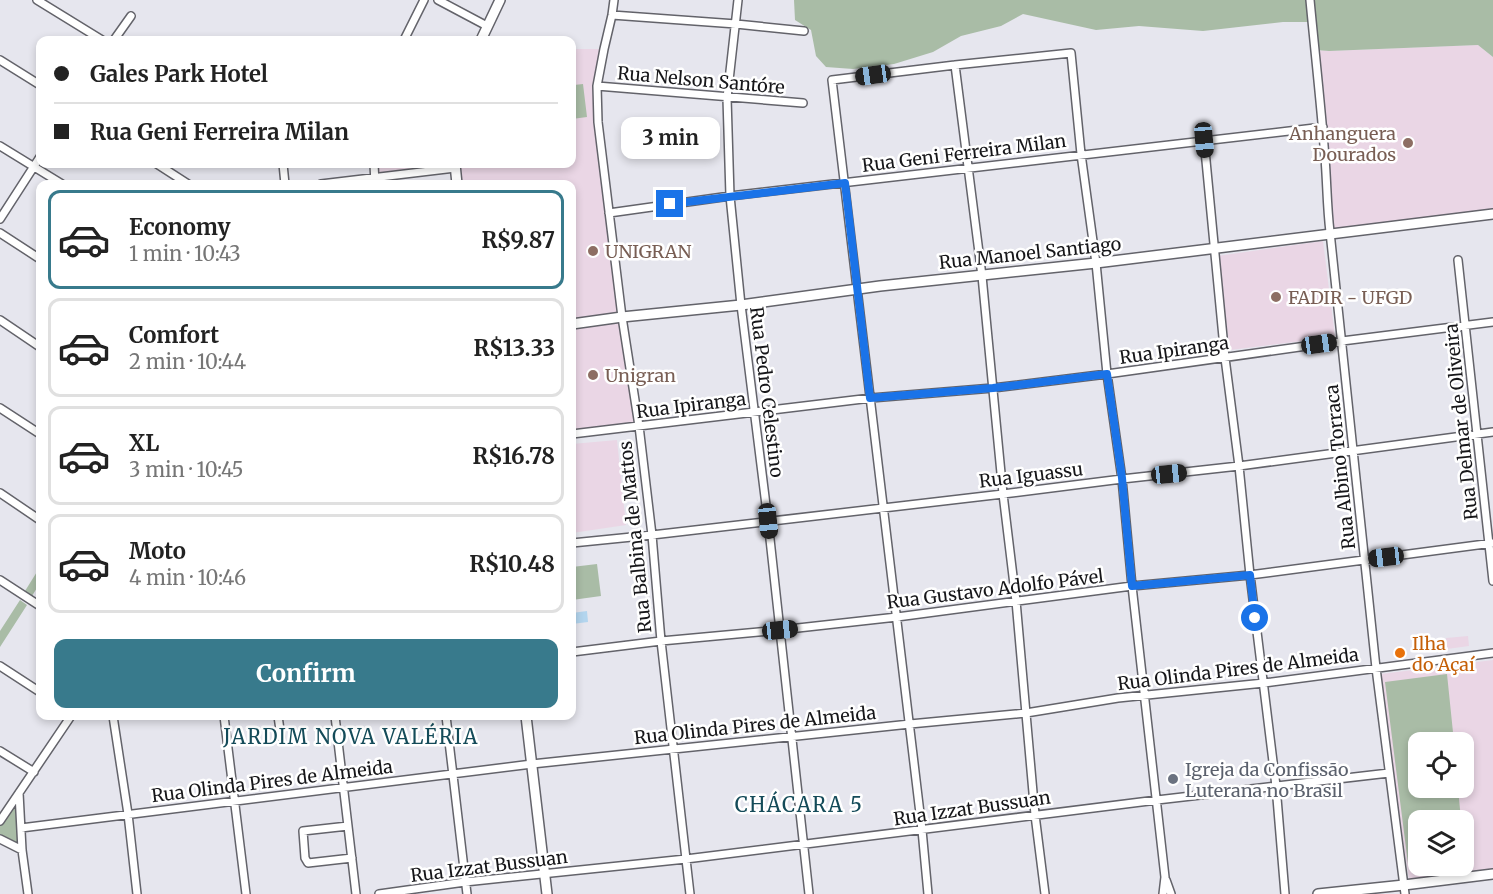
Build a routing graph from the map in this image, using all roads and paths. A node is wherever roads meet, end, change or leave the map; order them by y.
1 (37, 0) edge
2 (424, 0) edge
3 (438, 0) edge
4 (500, 0) edge
5 (614, 0) edge
6 (738, 0) edge
7 (1310, 0) edge
8 (612, 15) junction
9 (131, 16) dead end
10 (736, 24) junction
11 (487, 26) junction
12 (804, 31) dead end
13 (96, 36) edge
14 (117, 36) edge
15 (406, 36) edge
16 (483, 36) edge
17 (0, 60) edge
18 (956, 64) junction
19 (36, 82) edge
20 (597, 86) junction
21 (727, 98) junction
22 (803, 103) dead end
23 (1323, 127) junction
24 (1204, 140) junction
25 (0, 146) edge
26 (1082, 154) junction
27 (36, 164) edge
28 (34, 167) junction
29 (163, 168) edge
30 (444, 168) edge
31 (967, 169) junction
32 (55, 180) edge
33 (180, 180) edge
34 (380, 180) edge
35 (845, 183) junction
36 (730, 196) junction
37 (609, 213) junction
38 (1493, 214) edge
39 (0, 219) edge
40 (0, 233) edge
41 (1330, 234) junction
42 (1214, 248) junction
43 (36, 256) edge
44 (1458, 260) dead end
45 (1096, 263) junction
46 (982, 276) junction
47 (858, 290) junction
48 (741, 305) junction
49 (622, 317) junction
50 (0, 320) edge
51 (1493, 322) edge
52 (576, 323) edge
53 (1465, 326) junction
54 (1342, 341) junction
55 (36, 344) edge
56 (1225, 358) junction
57 (1107, 374) junction
58 (993, 388) junction
59 (870, 398) junction
60 (0, 408) edge
61 (755, 412) junction
62 (639, 426) junction
63 (36, 431) edge
64 (1493, 432) edge
65 (576, 434) edge
66 (1477, 434) junction
67 (1353, 450) junction
68 (1239, 466) junction
69 (1122, 478) junction
70 (0, 493) edge
71 (1003, 494) junction
72 (884, 508) junction
73 (36, 517) edge
74 (768, 521) junction
75 (652, 535) junction
76 (576, 543) edge
77 (1491, 543) edge
78 (1365, 559) junction
79 (1250, 575) junction
80 (0, 580) edge
81 (1493, 581) edge
82 (1132, 586) junction
83 (1016, 601) junction
84 (36, 603) edge
85 (897, 617) junction
86 (780, 630) junction
87 (661, 641) junction
88 (576, 652) edge
89 (1493, 653) edge
90 (0, 666) edge
91 (1376, 668) junction
92 (1264, 683) junction
93 (36, 689) edge
94 (1145, 695) junction
95 (1026, 713) junction
96 (67, 720) edge
97 (114, 720) edge
98 (224, 720) edge
99 (279, 720) edge
100 (335, 720) edge
101 (446, 720) edge
102 (526, 720) edge
103 (910, 724) junction
104 (792, 736) junction
105 (281, 737) dead end
106 (674, 749) junction
107 (0, 751) edge
108 (532, 764) junction
109 (34, 772) junction
110 (1389, 773) junction
111 (453, 774) junction
112 (1276, 786) junction
113 (343, 788) junction
114 (19, 793) junction
115 (1157, 800) junction
116 (233, 801) junction
117 (128, 814) junction
118 (1035, 815) junction
119 (0, 821) edge
120 (348, 826) junction
121 (21, 828) junction
122 (922, 830) junction
123 (0, 839) edge
124 (803, 845) junction
125 (22, 850) junction
126 (351, 858) junction
127 (686, 859) junction
128 (545, 874) junction
129 (1493, 874) edge
130 (1165, 877) junction
131 (465, 882) junction
132 (1404, 890) edge
133 (28, 894) edge
134 (137, 894) edge
135 (246, 894) edge
136 (356, 894) edge
137 (379, 894) edge
138 (466, 894) edge
139 (547, 894) edge
140 (690, 894) edge
141 (809, 894) edge
142 (928, 894) edge
143 (1045, 894) edge
144 (1163, 894) edge
145 (1171, 894) edge
146 (1285, 894) edge
147 (1318, 894) edge

1 - 13 street
2 - 15 street
3 - 11 street
4 - 11 street
5 - 8 street, Rua Balbina de Mattos
6 - 10 street, Rua Pedro Celestino
7 - 23 street, Rua Albino Torraca
8 - 10 street
8 - 20 street, Rua Balbina de Mattos
9 - 14 street
10 - 12 street
10 - 21 street, Rua Pedro Celestino
11 - 16 street
17 - 19 street
18 - 26 street
18 - 31 street
18 - 35 street
20 - 21 street, Rua Nelson Santóre
20 - 37 street, Rua Balbina de Mattos
21 - 22 street, Rua Nelson Santóre
21 - 36 street, Rua Pedro Celestino
23 - 24 street, Rua Geni Ferreira Milan
23 - 41 street, Rua Albino Torraca
24 - 26 street, Rua Geni Ferreira Milan
24 - 42 street
25 - 28 street
26 - 31 street, Rua Geni Ferreira Milan
26 - 45 street
27 - 28 street
28 - 32 street
28 - 39 street
29 - 33 street
30 - 34 street
31 - 35 street, Rua Geni Ferreira Milan
31 - 46 street
35 - 36 street, Rua Geni Ferreira Milan
35 - 47 street
36 - 37 street, Rua Geni Ferreira Milan
36 - 48 street, Rua Pedro Celestino
37 - 49 street, Rua Balbina de Mattos
38 - 41 street, Rua Manoel Santiago
40 - 43 street
41 - 42 street, Rua Manoel Santiago
41 - 54 street, Rua Albino Torraca
42 - 45 street, Rua Manoel Santiago
42 - 56 street
44 - 53 street, Rua Delmar de Oliveira
45 - 46 street, Rua Manoel Santiago
45 - 57 street
46 - 47 street, Rua Manoel Santiago
46 - 58 street
47 - 48 street, Rua Manoel Santiago
47 - 59 street
48 - 49 street, Rua Manoel Santiago
48 - 61 street, Rua Pedro Celestino
49 - 52 street, Rua Manoel Santiago
49 - 62 street, Rua Balbina de Mattos
50 - 55 street
51 - 53 street, Rua Ipiranga
53 - 54 street, Rua Ipiranga
53 - 66 street, Rua Delmar de Oliveira
54 - 56 street, Rua Ipiranga
54 - 67 street, Rua Albino Torraca
56 - 57 street, Rua Ipiranga
56 - 68 street
57 - 58 street, Rua Ipiranga
57 - 69 street
58 - 59 street, Rua Ipiranga
58 - 71 street
59 - 61 street, Rua Ipiranga
59 - 72 street
60 - 63 street
61 - 62 street, Rua Ipiranga
61 - 74 street, Rua Pedro Celestino
62 - 65 street, Rua Ipiranga
62 - 75 street, Rua Balbina de Mattos
64 - 66 street, Rua Iguassu
66 - 67 street, Rua Iguassu
66 - 77 street, Rua Delmar de Oliveira
67 - 68 street, Rua Iguassu
67 - 78 street, Rua Albino Torraca
68 - 69 street, Rua Iguassu
68 - 79 street
69 - 71 street, Rua Iguassu
69 - 82 street
70 - 73 street
71 - 72 street, Rua Iguassu
71 - 83 street
72 - 74 street, Rua Iguassu
72 - 85 street
74 - 75 street, Rua Iguassu
74 - 86 street, Rua Pedro Celestino
75 - 76 street, Rua Iguassu
75 - 87 street, Rua Balbina de Mattos
77 - 78 street, Rua Gustavo Adolfo Pável
77 - 81 street, Rua Delmar de Oliveira
78 - 79 street, Rua Gustavo Adolfo Pável
78 - 91 street, Rua Albino Torraca
79 - 82 street, Rua Gustavo Adolfo Pável
79 - 92 street
80 - 84 street
82 - 83 street, Rua Gustavo Adolfo Pável
82 - 94 street
83 - 85 street, Rua Gustavo Adolfo Pável
83 - 95 street
85 - 86 street, Rua Gustavo Adolfo Pável
85 - 103 street
86 - 87 street, Rua Gustavo Adolfo Pável
86 - 104 street, Rua Pedro Celestino
87 - 88 street, Rua Gustavo Adolfo Pável
87 - 106 street, Rua Balbina de Mattos
89 - 91 street, Rua Olinda Pires de Almeida
90 - 93 street
91 - 92 street, Rua Olinda Pires de Almeida
91 - 110 street, Rua Albino Torraca
92 - 94 street, Rua Olinda Pires de Almeida
92 - 112 street
94 - 95 street, Rua Olinda Pires de Almeida
94 - 115 street
95 - 103 street, Rua Olinda Pires de Almeida
95 - 118 street
96 - 109 street
97 - 117 street
98 - 116 street
99 - 105 street
100 - 113 street
101 - 111 street
102 - 108 street
103 - 104 street, Rua Olinda Pires de Almeida
103 - 122 street
104 - 106 street, Rua Olinda Pires de Almeida
104 - 124 street, Rua Pedro Celestino
106 - 108 street, Rua Olinda Pires de Almeida
106 - 127 street, Rua Balbina de Mattos
107 - 109 street
108 - 111 street, Rua Olinda Pires de Almeida
108 - 128 street
109 - 114 street
110 - 112 street, Rua Izzat Bussuan
110 - 132 street, Rua Albino Torraca
111 - 113 street, Rua Olinda Pires de Almeida
111 - 131 street
112 - 115 street, Rua Izzat Bussuan
112 - 146 street
113 - 116 street, Rua Olinda Pires de Almeida
113 - 120 street
114 - 119 street
114 - 121 street
115 - 118 street, Rua Izzat Bussuan
115 - 130 street
116 - 117 street, Rua Olinda Pires de Almeida
116 - 135 street
117 - 121 street, Rua Olinda Pires de Almeida
117 - 134 street
118 - 122 street, Rua Izzat Bussuan
118 - 143 street
120 - 126 street
120 - 126 street
121 - 125 street
122 - 124 street, Rua Izzat Bussuan
122 - 142 street
123 - 125 street
124 - 127 street, Rua Izzat Bussuan
124 - 141 street, Rua Pedro Celestino
125 - 133 street
126 - 136 street
127 - 128 street, Rua Izzat Bussuan
127 - 140 street, Rua Balbina de Mattos
128 - 131 street, Rua Izzat Bussuan
128 - 139 street
129 - 132 street
130 - 144 street
130 - 145 street
131 - 137 street, Rua Izzat Bussuan
131 - 138 street
132 - 147 street

